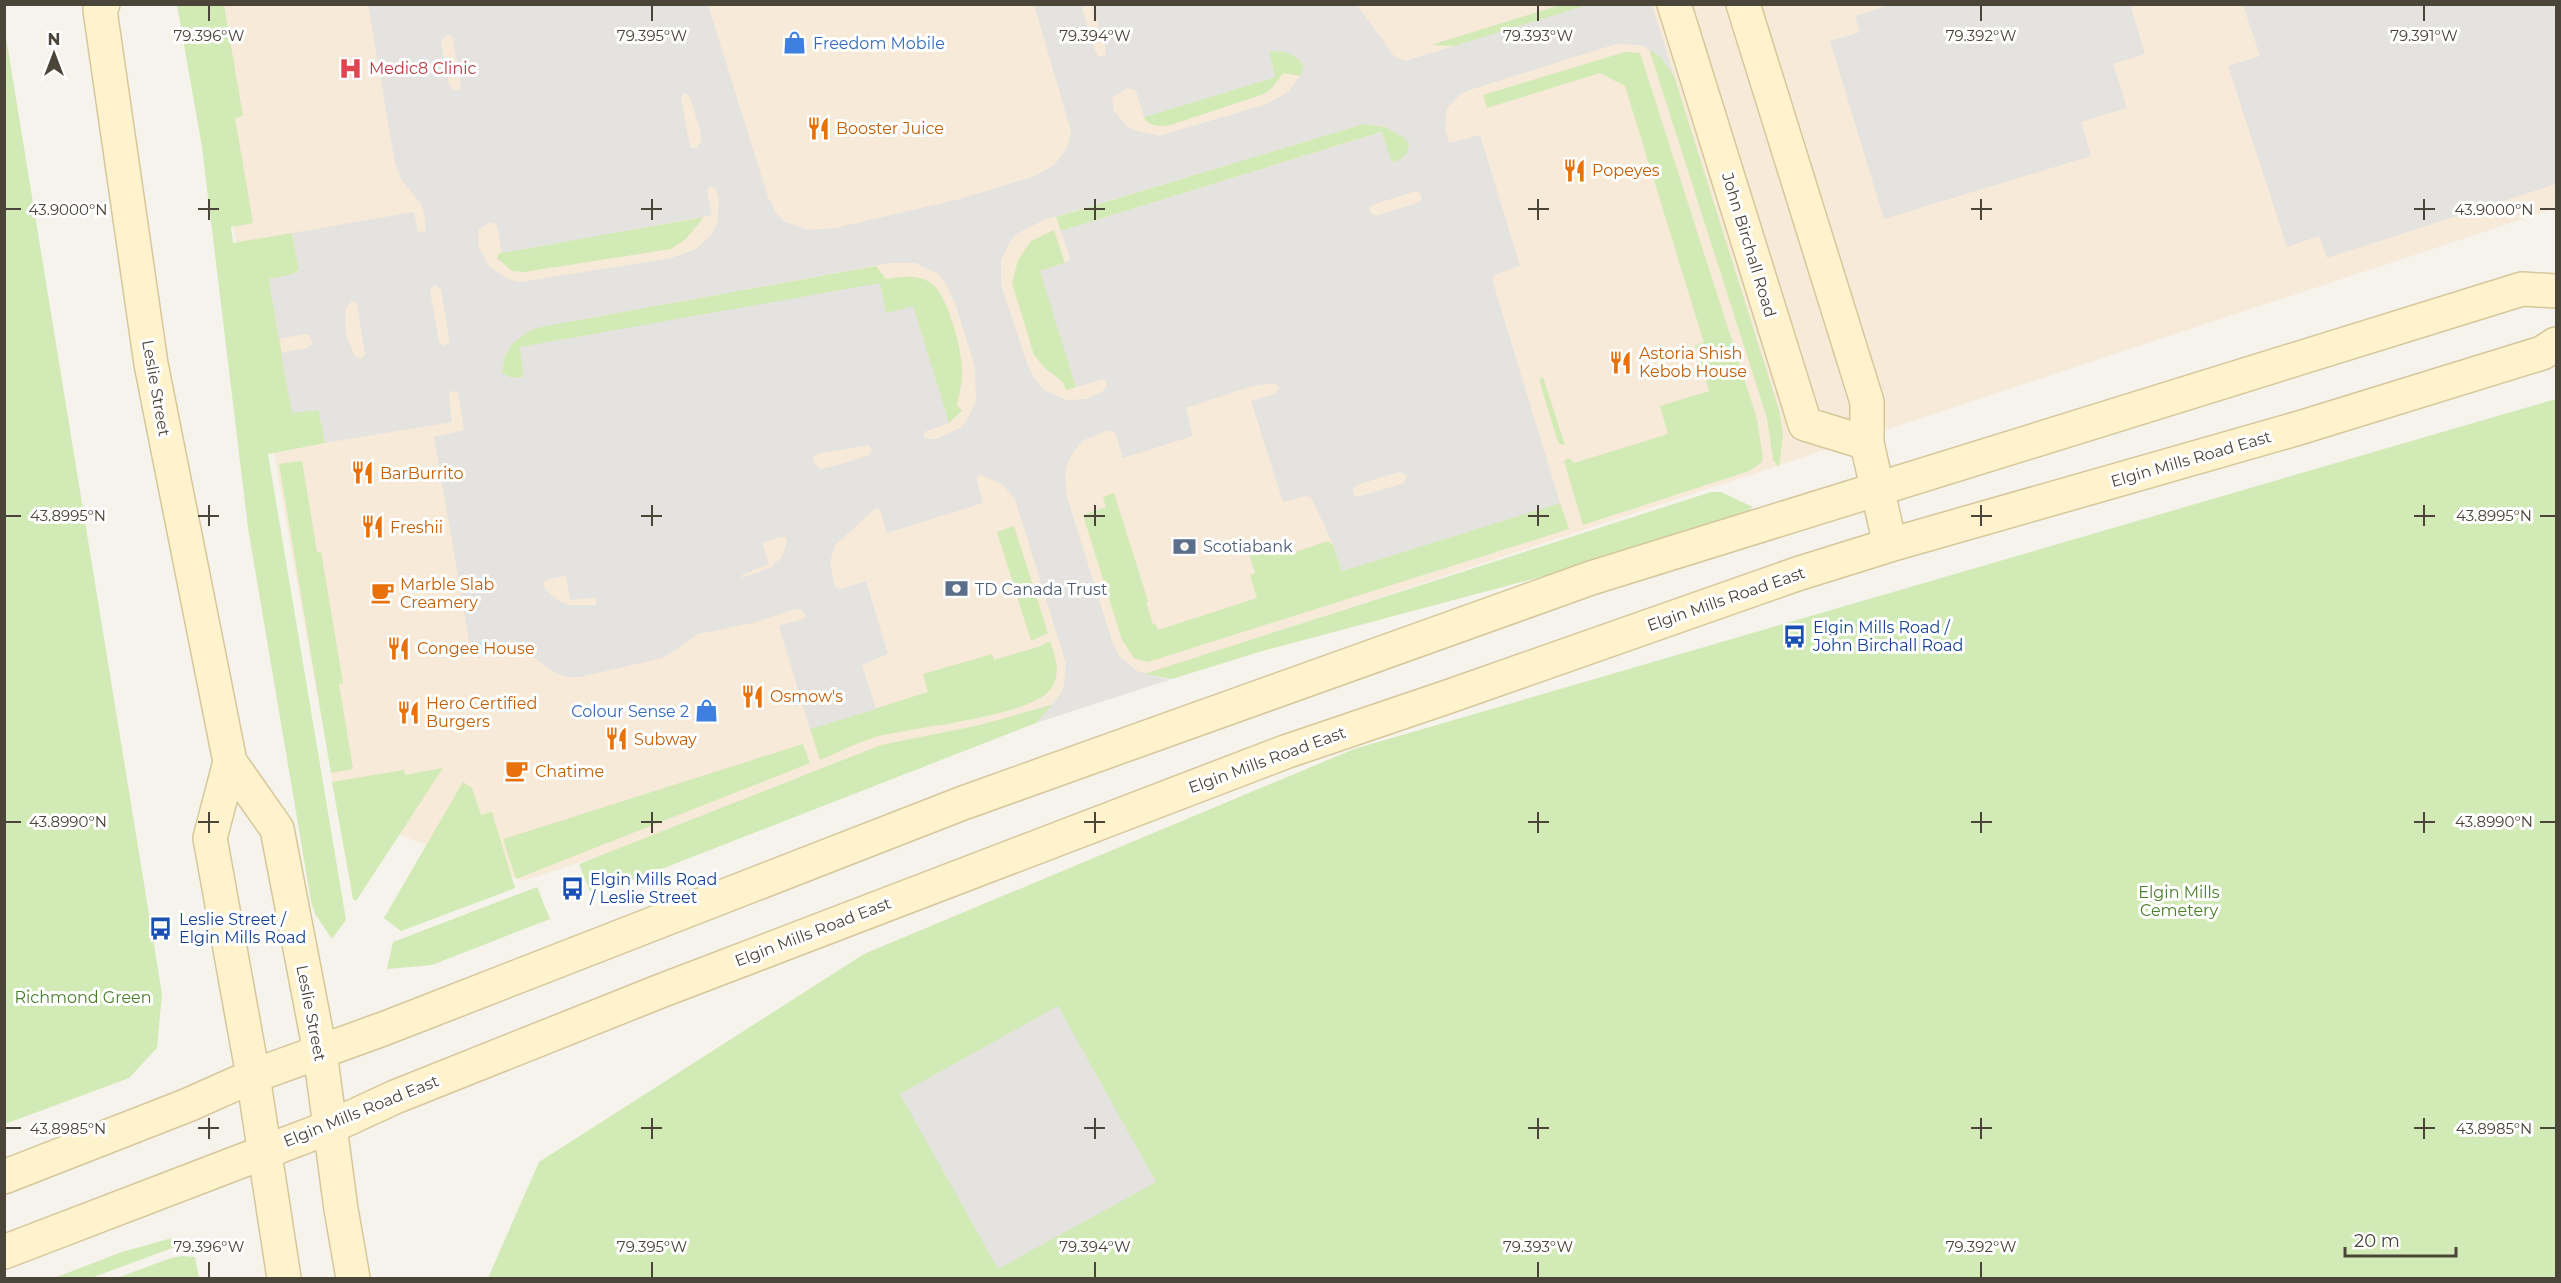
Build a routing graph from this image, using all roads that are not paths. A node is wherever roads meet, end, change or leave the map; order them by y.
1 (1674, 4) edge
2 (1743, 4) edge
3 (99, 6) edge
4 (2556, 291) edge
5 (2556, 344) edge
6 (1867, 443) junction
7 (1877, 489) junction
8 (1890, 544) junction
9 (230, 762) junction
10 (320, 1053) junction
11 (253, 1076) junction
12 (330, 1127) junction
13 (263, 1151) junction
14 (4, 1177) edge
15 (4, 1252) edge
16 (284, 1278) edge
17 (353, 1278) edge

1 - 6 main road, John Birchall Road
2 - 6 main road
3 - 9 main road, Leslie Street
4 - 7 main road
5 - 8 main road, Elgin Mills Road East
6 - 7 main road
7 - 8 main road
7 - 10 main road
8 - 12 main road, Elgin Mills Road East
9 - 10 main road, Leslie Street
9 - 11 main road, Leslie Street
10 - 11 main road
10 - 12 main road, Leslie Street
11 - 13 main road, Leslie Street
11 - 14 main road
12 - 13 main road, Elgin Mills Road East
12 - 17 main road, Leslie Street
13 - 15 main road, Elgin Mills Road East
13 - 16 main road, Leslie Street

